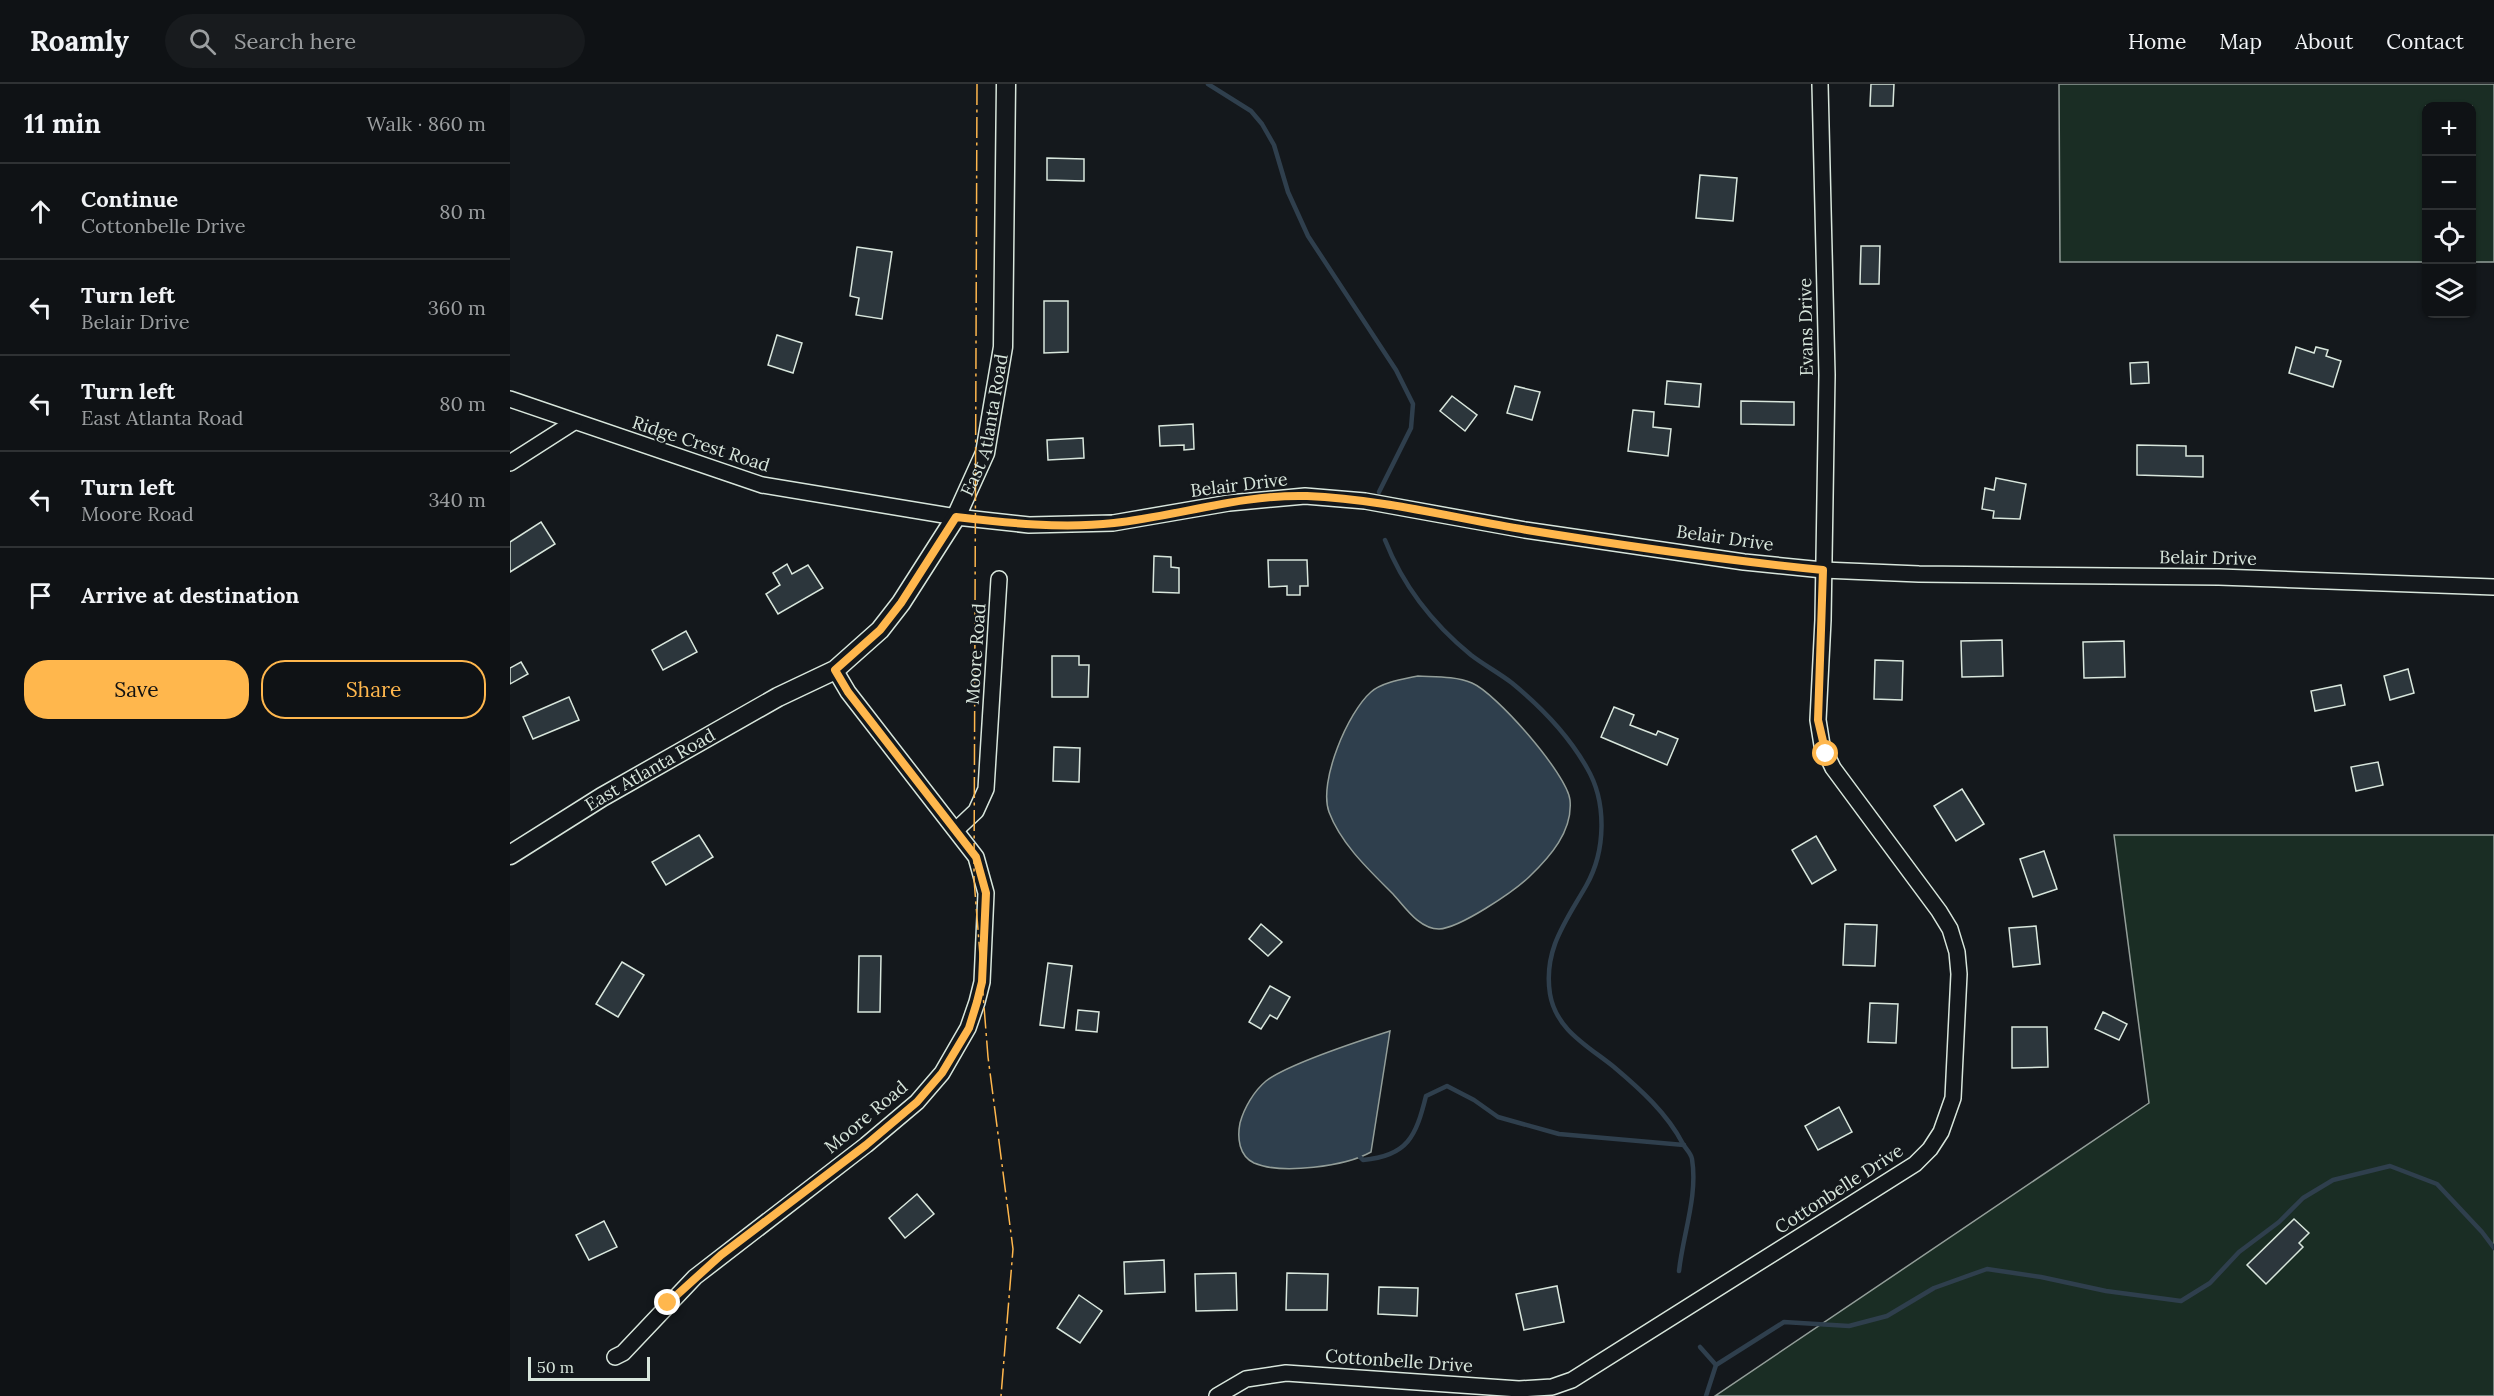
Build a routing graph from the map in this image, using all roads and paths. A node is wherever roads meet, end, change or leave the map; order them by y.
1 (1006, 84) edge
2 (1820, 84) edge
3 (510, 399) edge
4 (574, 422) junction
5 (510, 464) edge
6 (956, 517) junction
7 (1823, 570) junction
8 (999, 579) dead end
9 (2494, 587) edge
10 (835, 670) junction
11 (957, 829) junction
12 (510, 855) edge
13 (615, 1357) dead end
14 (1217, 1396) edge

1 - 6 street, East Atlanta Road
2 - 7 street, Evans Drive
3 - 4 street, Ridge Crest Road
4 - 5 street
4 - 6 street, Ridge Crest Road
6 - 7 street, Belair Drive
6 - 10 street, East Atlanta Road
7 - 9 street, Belair Drive
7 - 14 street, Cottonbelle Drive
8 - 11 street, Moore Road
10 - 11 street, Moore Road
10 - 12 street, East Atlanta Road
11 - 13 street, Moore Road

